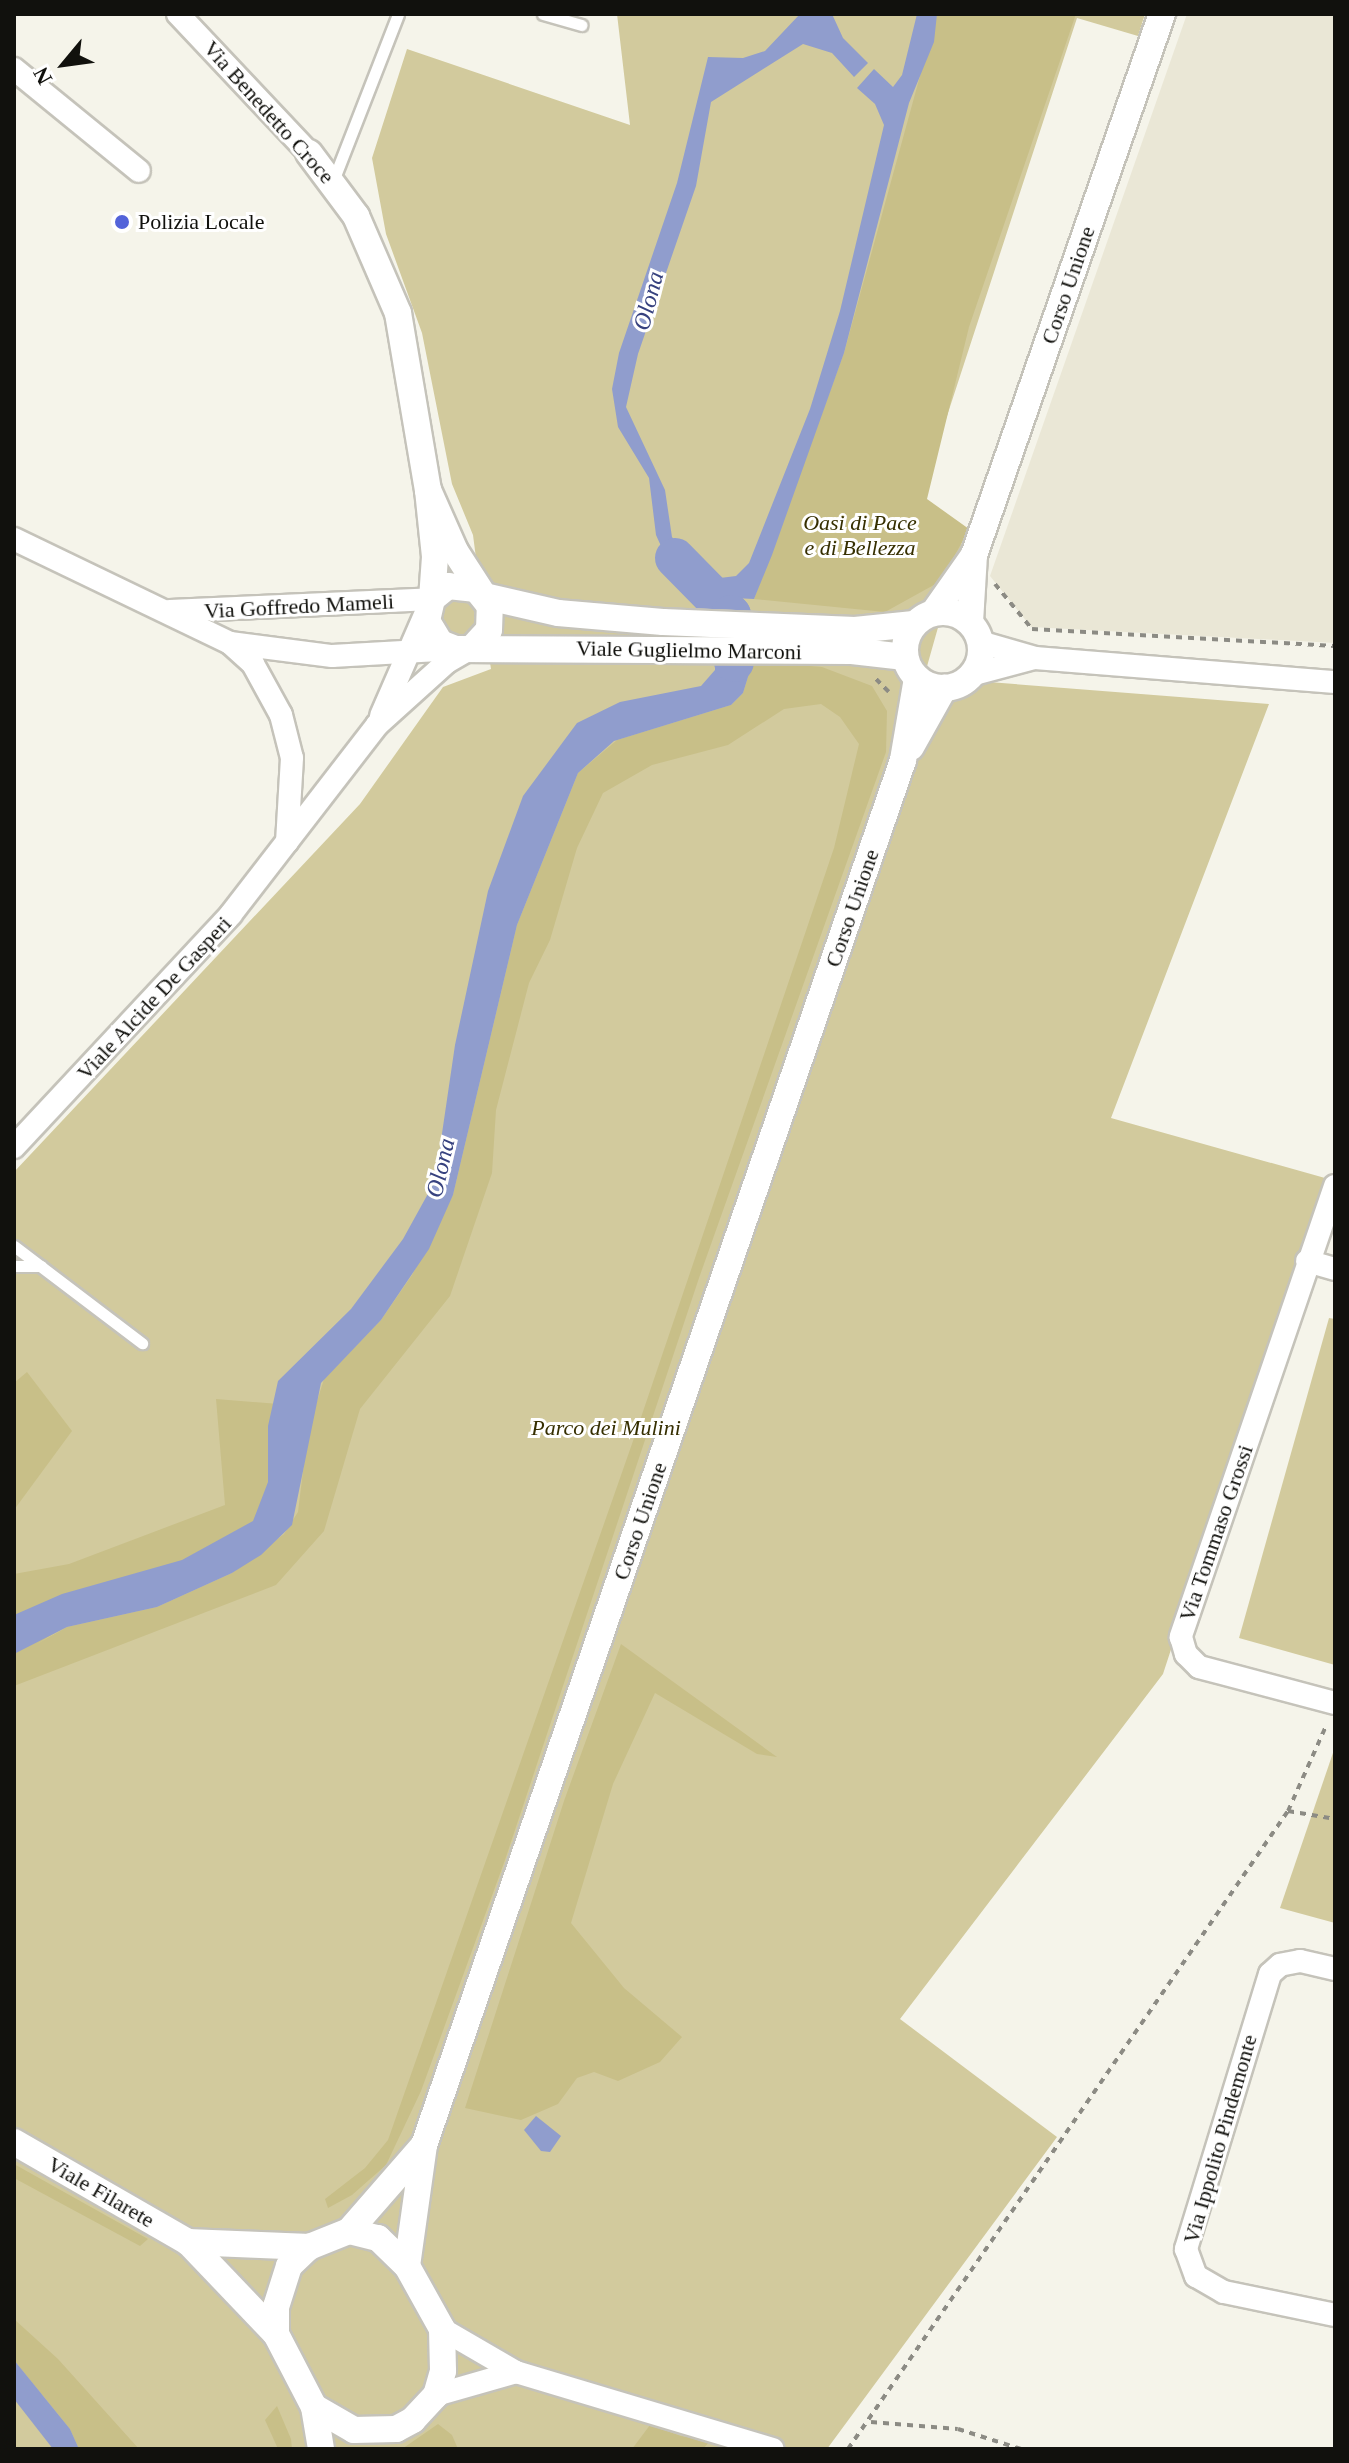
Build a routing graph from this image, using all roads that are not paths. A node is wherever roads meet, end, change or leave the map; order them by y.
1 (178, 14) edge
2 (398, 14) edge
3 (543, 14) edge
4 (1162, 14) edge
5 (581, 25) dead end
6 (14, 69) edge
7 (309, 153) joint
8 (139, 171) dead end
9 (333, 182) junction
10 (428, 490) junction
11 (14, 539) edge
12 (981, 566) junction
13 (484, 596) junction
14 (430, 605) junction
15 (165, 611) junction
16 (924, 618) junction
17 (975, 632) junction
18 (853, 641) junction
19 (230, 643) junction
20 (464, 648) junction
21 (410, 654) junction
22 (1035, 658) junction
23 (911, 668) junction
24 (971, 675) junction
25 (1335, 682) edge
26 (944, 688) junction
27 (377, 725) junction
28 (903, 760) junction
29 (287, 842) junction
30 (14, 1147) edge
31 (1335, 1186) edge
32 (1330, 1217) edge
33 (14, 1246) edge
34 (1307, 1261) junction
35 (14, 1266) edge
36 (41, 1266) junction
37 (1335, 1269) edge
38 (142, 1343) dead end
39 (1334, 1703) edge
40 (1335, 1969) edge
41 (14, 2142) edge
42 (424, 2145) junction
43 (349, 2231) junction
44 (188, 2242) junction
45 (309, 2247) junction
46 (407, 2266) junction
47 (1335, 2315) edge
48 (442, 2329) junction
49 (276, 2334) junction
50 (516, 2372) junction
51 (436, 2395) junction
52 (314, 2407) junction
53 (413, 2420) junction
54 (321, 2449) edge
55 (388, 2449) edge
56 (773, 2449) edge

1 - 7 street, Via Benedetto Croce
2 - 9 lane
3 - 5 lane
4 - 12 street, Corso Unione
6 - 8 street
7 - 9 street, Via Benedetto Croce
9 - 10 street, Via Benedetto Croce
10 - 13 street, Via Benedetto Croce
10 - 14 street, Via Benedetto Croce
11 - 15 street, Via Goffredo Mameli
12 - 16 street, Corso Unione
12 - 17 street, Corso Unione
13 - 14 street
13 - 18 street, Viale Guglielmo Marconi
13 - 20 street
14 - 15 street, Via Goffredo Mameli
14 - 20 street
14 - 21 street
15 - 19 street, Via Goffredo Mameli
16 - 17 street, Viale Guglielmo Marconi
16 - 18 street, Viale Guglielmo Marconi
16 - 23 street
17 - 22 street, Viale Guglielmo Marconi
17 - 24 street
18 - 20 street, Viale Guglielmo Marconi
18 - 23 street, Viale Guglielmo Marconi
19 - 21 street, Via Goffredo Mameli
19 - 29 street, Via Goffredo Mameli
20 - 21 street, Via Goffredo Mameli
20 - 27 street
21 - 27 street
22 - 24 street, Viale Guglielmo Marconi
22 - 25 street, Viale Guglielmo Marconi
23 - 26 street, Viale Guglielmo Marconi
23 - 28 street, Corso Unione
24 - 26 street, Viale Guglielmo Marconi
26 - 28 street, Corso Unione
27 - 29 street, Viale Alcide De Gasperi
28 - 42 street, Corso Unione
29 - 30 street, Viale Alcide De Gasperi
31 - 32 street, Via Tommaso Grossi
32 - 34 street, Via Tommaso Grossi
33 - 36 lane
34 - 37 street
34 - 39 street, Via Tommaso Grossi
35 - 36 lane
36 - 38 lane
40 - 47 street, Via Ippolito Pindemonte
41 - 44 street, Viale Filarete
42 - 43 street, Corso Unione
42 - 46 street, Corso Unione
43 - 45 street
43 - 46 street
44 - 45 street, Viale Filarete
44 - 49 street, Viale Filarete
45 - 49 street
46 - 48 street
48 - 50 street
48 - 51 street
49 - 52 street
50 - 51 street
50 - 56 street
51 - 53 street
52 - 53 street
52 - 54 street
53 - 55 street

